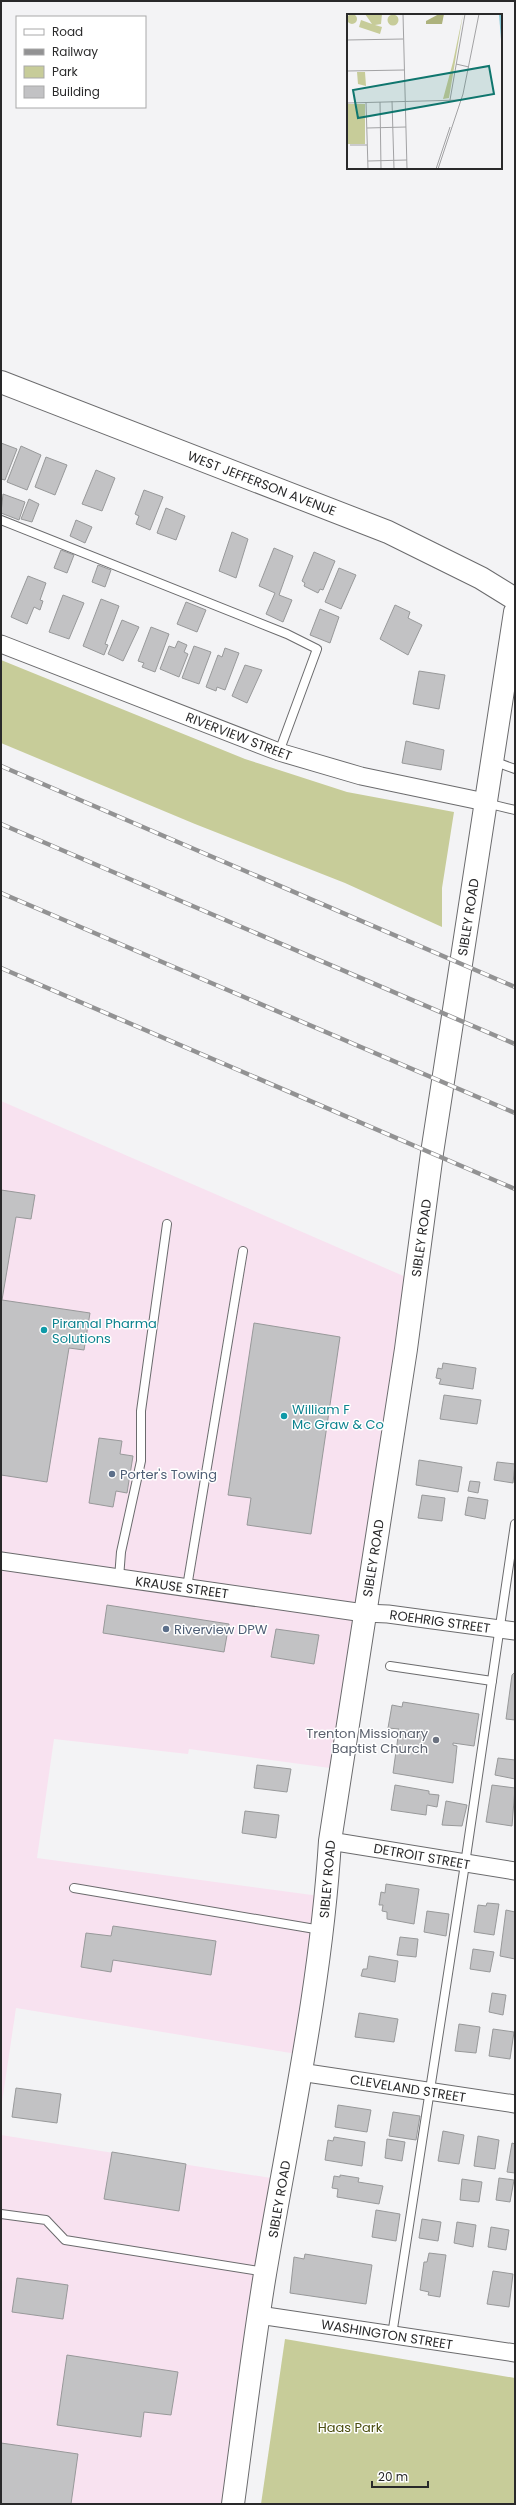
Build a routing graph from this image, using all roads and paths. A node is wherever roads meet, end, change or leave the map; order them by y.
1 (1, 382) edge
2 (1, 520) edge
3 (515, 599) edge
4 (515, 612) edge
5 (1, 644) edge
6 (279, 752) junction
7 (492, 761) junction
8 (515, 769) edge
9 (486, 802) junction
10 (515, 810) edge
11 (167, 1224) dead end
12 (244, 1251) dead end
13 (515, 1524) edge
14 (1, 1560) edge
15 (119, 1578) junction
16 (187, 1588) junction
17 (364, 1613) junction
18 (507, 1630) edge
19 (390, 1666) dead end
20 (492, 1681) junction
21 (330, 1841) junction
22 (465, 1864) junction
23 (515, 1871) edge
24 (74, 1888) dead end
25 (322, 1930) junction
26 (300, 2072) junction
27 (430, 2092) junction
28 (515, 2104) edge
29 (1, 2214) edge
30 (266, 2272) junction
31 (260, 2315) junction
32 (392, 2335) junction
33 (515, 2353) edge
34 (233, 2504) edge

1 - 3 main road, WEST JEFFERSON AVENUE
2 - 6 lane
4 - 7 main road, SIBLEY ROAD
5 - 6 street, RIVERVIEW STREET
6 - 9 street, RIVERVIEW STREET
7 - 8 lane
7 - 9 main road, SIBLEY ROAD
9 - 10 lane
9 - 17 main road, SIBLEY ROAD
11 - 15 lane
12 - 16 lane
13 - 18 lane
14 - 15 street, KRAUSE STREET
15 - 16 street, KRAUSE STREET
16 - 17 street, KRAUSE STREET
17 - 18 street, ROEHRIG STREET
17 - 21 main road, SIBLEY ROAD
18 - 20 lane
19 - 20 lane
20 - 22 lane
21 - 22 street, DETROIT STREET
21 - 25 main road, SIBLEY ROAD
22 - 23 street, DETROIT STREET
22 - 27 lane
24 - 25 lane
25 - 26 main road, SIBLEY ROAD
26 - 27 street, CLEVELAND STREET
26 - 30 main road, SIBLEY ROAD
27 - 28 street, CLEVELAND STREET
27 - 32 lane
29 - 30 lane
30 - 31 main road, SIBLEY ROAD
31 - 32 street, WASHINGTON STREET
31 - 34 main road, SIBLEY ROAD
32 - 33 street, WASHINGTON STREET

